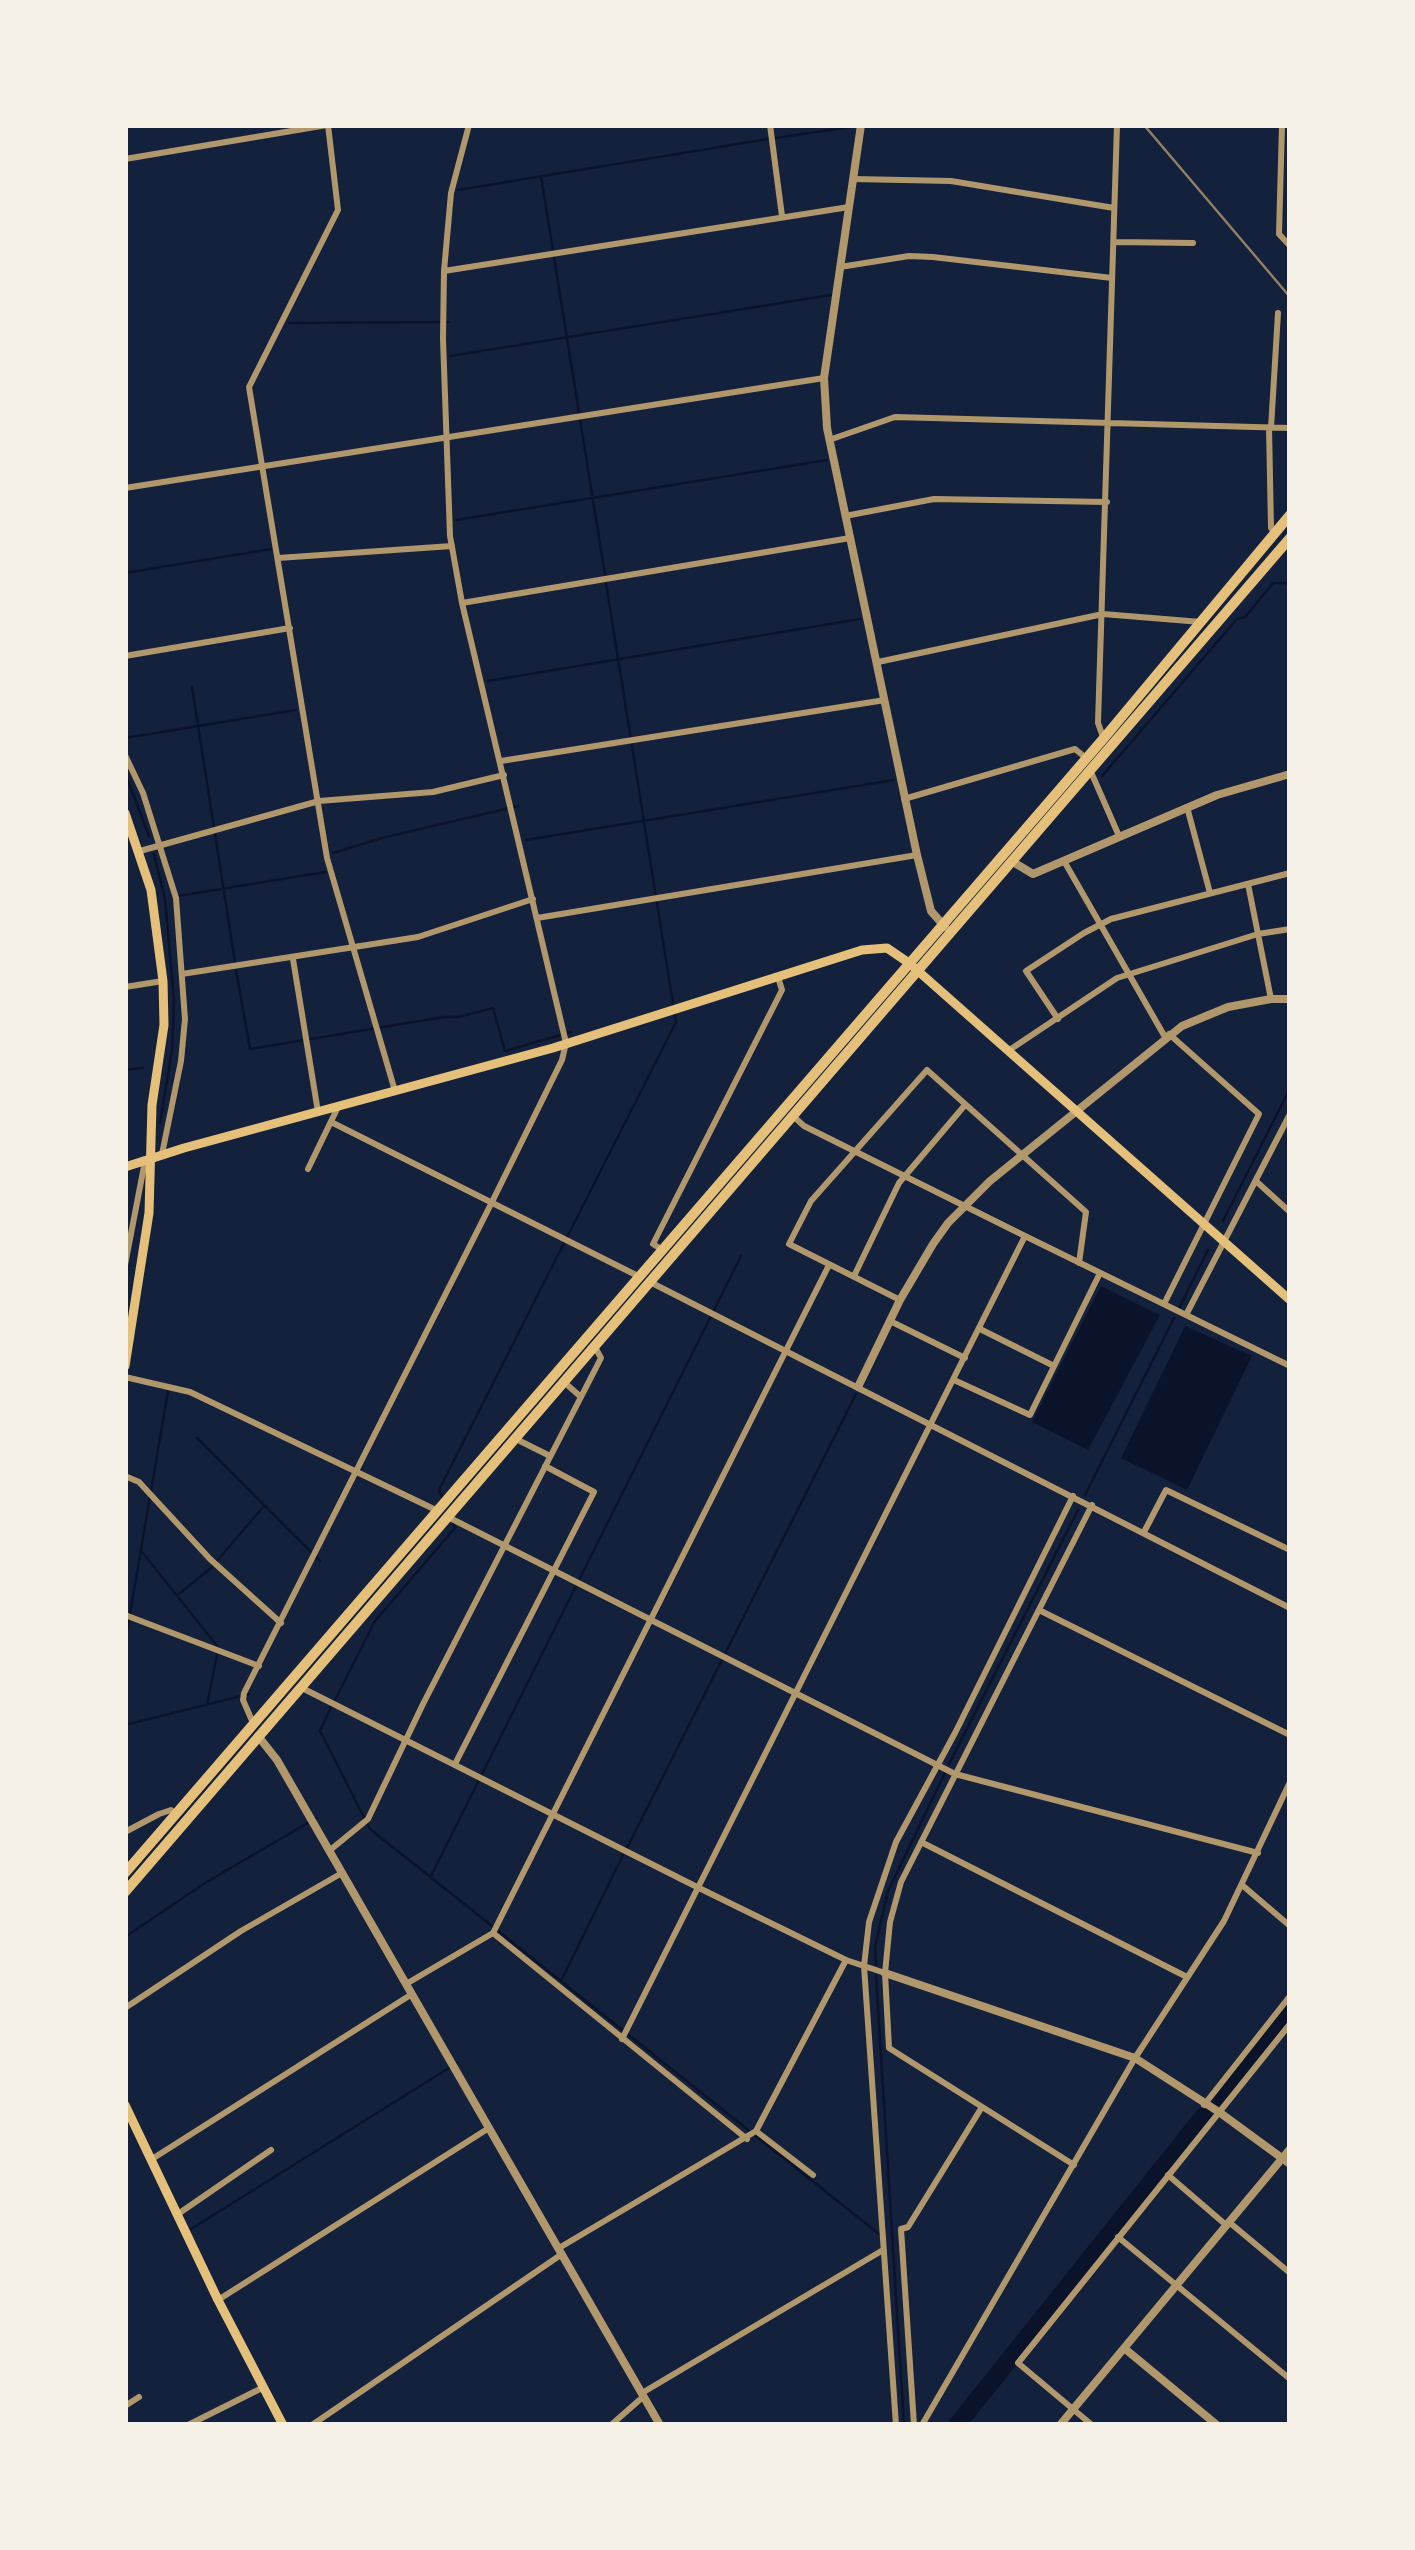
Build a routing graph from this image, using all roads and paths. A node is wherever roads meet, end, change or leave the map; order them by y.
1 (327, 125) edge
2 (469, 125) edge
3 (770, 125) edge
4 (861, 125) edge
5 (1117, 125) edge
6 (1282, 125) edge
7 (125, 158) edge
8 (853, 180) junction
9 (849, 207) junction
10 (1114, 208) junction
11 (782, 216) junction
12 (1114, 242) junction
13 (1193, 243) dead end
14 (1290, 246) edge
15 (840, 267) junction
16 (444, 271) junction
17 (1112, 278) junction
18 (1278, 314) dead end
19 (824, 378) junction
20 (1110, 423) junction
21 (1270, 427) junction
22 (1290, 428) edge
23 (446, 438) junction
24 (829, 440) junction
25 (261, 465) junction
26 (125, 488) edge
27 (1107, 502) junction
28 (1290, 515) edge
29 (846, 516) junction
30 (1275, 534) junction
31 (850, 538) junction
32 (1290, 538) edge
33 (452, 546) junction
34 (278, 558) junction
35 (462, 603) junction
36 (1103, 614) junction
37 (1203, 622) junction
38 (290, 628) junction
39 (125, 656) edge
40 (878, 662) junction
41 (886, 700) junction
42 (1104, 738) junction
43 (125, 755) edge
44 (1086, 758) junction
45 (501, 761) junction
46 (1091, 772) junction
47 (1290, 774) edge
48 (504, 775) junction
49 (904, 799) junction
50 (320, 801) junction
51 (1187, 807) junction
52 (126, 816) edge
53 (1119, 836) junction
54 (160, 845) junction
55 (140, 851) junction
56 (917, 856) junction
57 (1064, 861) junction
58 (1013, 862) junction
59 (1290, 873) edge
60 (1248, 884) junction
61 (1210, 893) junction
62 (533, 899) junction
63 (537, 918) junction
64 (1100, 923) junction
65 (942, 924) junction
66 (1290, 928) edge
67 (952, 933) junction
68 (1258, 934) junction
69 (355, 948) junction
70 (294, 959) junction
71 (908, 963) junction
72 (918, 972) junction
73 (182, 974) junction
74 (1128, 974) junction
75 (778, 977) junction
76 (164, 981) junction
77 (125, 987) edge
78 (1270, 999) junction
79 (1290, 999) edge
80 (1058, 1019) junction
81 (1167, 1036) junction
82 (566, 1044) junction
83 (1008, 1051) junction
84 (395, 1092) junction
85 (966, 1105) junction
86 (338, 1107) junction
87 (1076, 1111) junction
88 (318, 1112) junction
89 (1290, 1114) edge
90 (793, 1116) junction
91 (331, 1122) junction
92 (856, 1151) junction
93 (1022, 1155) junction
94 (152, 1158) junction
95 (125, 1167) edge
96 (308, 1170) dead end
97 (904, 1175) junction
98 (1256, 1182) junction
99 (492, 1202) junction
100 (964, 1206) junction
101 (1290, 1212) edge
102 (1204, 1224) junction
103 (1025, 1236) junction
104 (1225, 1242) junction
105 (662, 1250) junction
106 (1080, 1263) junction
107 (125, 1265) edge
108 (829, 1265) junction
109 (1100, 1273) junction
110 (854, 1276) junction
111 (645, 1279) junction
112 (900, 1300) junction
113 (1290, 1300) edge
114 (1164, 1304) junction
115 (1186, 1315) junction
116 (890, 1320) junction
117 (980, 1328) junction
118 (595, 1347) junction
119 (786, 1350) junction
120 (965, 1358) junction
121 (1290, 1362) edge
122 (125, 1366) edge
123 (1054, 1366) junction
124 (125, 1377) edge
125 (954, 1380) junction
126 (565, 1383) junction
127 (858, 1387) junction
128 (582, 1396) junction
129 (931, 1424) junction
130 (516, 1439) junction
131 (550, 1456) junction
132 (545, 1466) junction
133 (356, 1473) junction
134 (125, 1476) edge
135 (1073, 1496) junction
136 (1092, 1505) junction
137 (436, 1510) junction
138 (448, 1517) junction
139 (1144, 1532) junction
140 (504, 1547) junction
141 (1290, 1550) edge
142 (551, 1570) junction
143 (1290, 1608) edge
144 (1038, 1610) junction
145 (125, 1615) edge
146 (648, 1620) junction
147 (281, 1623) junction
148 (258, 1666) junction
149 (301, 1687) junction
150 (796, 1695) junction
151 (253, 1724) junction
152 (1290, 1735) edge
153 (258, 1736) junction
154 (408, 1740) junction
155 (454, 1764) junction
156 (938, 1765) junction
157 (955, 1774) junction
158 (1290, 1782) edge
159 (551, 1813) junction
160 (176, 1814) junction
161 (125, 1832) edge
162 (921, 1842) junction
163 (330, 1851) junction
164 (1258, 1853) junction
165 (125, 1872) edge
166 (342, 1873) junction
167 (1242, 1885) junction
168 (699, 1888) junction
169 (125, 1892) edge
170 (1290, 1926) edge
171 (492, 1934) junction
172 (846, 1960) junction
173 (864, 1966) junction
174 (884, 1973) junction
175 (1186, 1977) junction
176 (406, 1984) junction
177 (412, 1994) junction
178 (1290, 1996) edge
179 (125, 2008) edge
180 (1290, 2024) edge
181 (622, 2038) junction
182 (1136, 2058) junction
183 (1204, 2104) junction
184 (125, 2105) edge
185 (982, 2107) junction
186 (1219, 2112) junction
187 (489, 2128) junction
188 (756, 2131) junction
189 (746, 2139) junction
190 (1290, 2149) edge
191 (271, 2150) dead end
192 (152, 2159) junction
193 (1286, 2161) edge
194 (1074, 2165) junction
195 (1168, 2175) junction
196 (813, 2176) dead end
197 (178, 2214) junction
198 (1228, 2223) junction
199 (1118, 2237) junction
200 (884, 2250) junction
201 (560, 2251) junction
202 (1290, 2273) edge
203 (1177, 2285) junction
204 (218, 2300) junction
205 (1124, 2348) junction
206 (1290, 2379) edge
207 (262, 2388) junction
208 (643, 2395) junction
209 (139, 2397) dead end
210 (125, 2406) edge
211 (1074, 2408) junction
212 (188, 2425) edge
213 (283, 2425) edge
214 (312, 2425) edge
215 (612, 2425) edge
216 (660, 2425) edge
217 (896, 2425) edge
218 (914, 2425) edge
219 (922, 2425) edge
220 (1060, 2425) edge
221 (1092, 2425) edge
222 (1217, 2425) edge

1 - 7 street
1 - 25 street
2 - 16 street
3 - 11 street
4 - 8 street
5 - 10 street
6 - 14 street
8 - 9 street
8 - 10 street
9 - 11 street
9 - 15 street
10 - 12 street
11 - 16 street
12 - 13 street
12 - 17 street
15 - 17 street
15 - 19 street
16 - 23 street
17 - 20 street
18 - 21 street
19 - 23 street
19 - 24 street
20 - 21 street
20 - 24 street
20 - 27 street
21 - 22 street
21 - 30 street
23 - 25 street
23 - 33 street
24 - 29 street
25 - 26 street
25 - 34 street
27 - 29 street
27 - 36 street
28 - 30 highway
29 - 31 street
30 - 37 highway
31 - 35 street
31 - 40 street
32 - 46 highway
33 - 34 street
33 - 35 street
34 - 38 street
35 - 45 street
36 - 37 street
36 - 40 street
36 - 42 street
37 - 42 highway
38 - 39 street
38 - 50 street
40 - 41 street
41 - 45 street
41 - 49 street
42 - 44 highway
43 - 54 street
44 - 49 street
44 - 65 highway
45 - 48 street
46 - 53 street
46 - 58 highway
47 - 51 street
48 - 50 street
48 - 62 street
49 - 56 street
50 - 54 street
50 - 69 street
51 - 53 street
51 - 61 street
52 - 55 main road
53 - 57 street
54 - 55 street
54 - 73 street
55 - 76 main road
56 - 63 street
56 - 65 street
57 - 58 street
57 - 64 street
58 - 67 highway
59 - 60 street
60 - 61 street
60 - 68 street
61 - 64 street
62 - 63 street
62 - 69 street
63 - 82 street
64 - 74 street
64 - 80 street
65 - 67 street
65 - 71 highway
66 - 68 street
67 - 72 highway
68 - 74 street
68 - 78 street
69 - 70 street
69 - 84 street
70 - 73 street
70 - 88 street
71 - 72 main road
71 - 75 main road
71 - 105 highway
72 - 83 main road
72 - 90 highway
73 - 94 street
74 - 80 street
74 - 81 street
75 - 82 main road
75 - 105 street
76 - 77 street
76 - 94 main road
78 - 79 street
78 - 81 street
80 - 83 street
81 - 87 street
81 - 102 street
82 - 84 main road
82 - 99 street
83 - 87 main road
84 - 86 main road
85 - 92 street
85 - 93 street
85 - 97 street
86 - 88 main road
86 - 91 street
87 - 93 street
87 - 102 main road
88 - 94 main road
89 - 98 street
90 - 92 street
90 - 111 highway
91 - 96 street
91 - 99 street
92 - 97 street
92 - 108 street
93 - 100 street
93 - 106 street
94 - 95 main road
94 - 107 street
94 - 122 main road
97 - 100 street
97 - 110 street
98 - 101 street
98 - 104 street
99 - 111 street
99 - 133 street
100 - 103 street
100 - 112 street
102 - 104 main road
102 - 114 street
103 - 106 street
103 - 117 street
104 - 113 main road
104 - 115 street
105 - 111 highway
106 - 109 street
108 - 110 street
108 - 119 street
109 - 114 street
109 - 123 street
110 - 112 street
111 - 118 highway
111 - 119 street
111 - 137 highway
112 - 116 street
114 - 115 street
115 - 121 street
116 - 120 street
116 - 127 street
117 - 120 street
117 - 123 street
118 - 126 highway
118 - 128 street
119 - 127 street
119 - 146 street
120 - 125 street
123 - 125 street
124 - 133 street
125 - 129 street
126 - 128 street
126 - 130 highway
127 - 129 street
128 - 131 street
129 - 135 street
129 - 150 street
130 - 131 street
130 - 138 highway
131 - 132 street
132 - 140 street
132 - 142 street
133 - 137 street
133 - 147 street
134 - 147 street
135 - 136 street
135 - 156 street
136 - 139 street
136 - 144 street
137 - 151 highway
138 - 140 street
138 - 149 highway
139 - 141 street
139 - 143 street
140 - 142 street
140 - 154 street
142 - 146 street
142 - 155 street
144 - 152 street
144 - 157 street
145 - 148 street
146 - 150 street
146 - 159 street
147 - 148 street
148 - 151 street
149 - 153 highway
149 - 154 street
150 - 156 street
150 - 168 street
151 - 160 highway
153 - 163 street
153 - 169 highway
154 - 155 street
154 - 163 street
155 - 159 street
156 - 157 street
156 - 173 street
157 - 162 street
157 - 164 street
158 - 164 street
159 - 168 street
159 - 171 street
160 - 161 street
160 - 165 highway
162 - 174 street
162 - 175 street
163 - 166 street
164 - 167 street
166 - 176 street
166 - 179 street
167 - 170 street
167 - 175 street
168 - 172 street
168 - 181 street
171 - 176 street
171 - 181 street
172 - 173 street
172 - 188 street
173 - 174 street
173 - 200 street
174 - 182 street
174 - 185 street
175 - 182 street
176 - 177 street
177 - 187 street
177 - 192 street
178 - 183 street
180 - 186 street
181 - 189 street
182 - 183 street
182 - 194 street
183 - 186 street
184 - 192 main road
185 - 194 street
185 - 218 street
186 - 193 street
186 - 195 street
187 - 201 street
187 - 204 street
188 - 189 street
188 - 196 street
189 - 201 street
190 - 193 street
191 - 197 street
192 - 197 main road
193 - 198 street
194 - 219 street
195 - 198 street
195 - 199 street
197 - 204 main road
198 - 202 street
198 - 203 street
199 - 203 street
199 - 211 street
200 - 208 street
200 - 217 street
201 - 208 street
201 - 214 street
203 - 205 street
203 - 206 street
204 - 207 main road
205 - 211 street
205 - 222 street
207 - 212 street
207 - 213 main road
208 - 215 street
208 - 216 street
209 - 210 street
211 - 220 street
211 - 221 street

